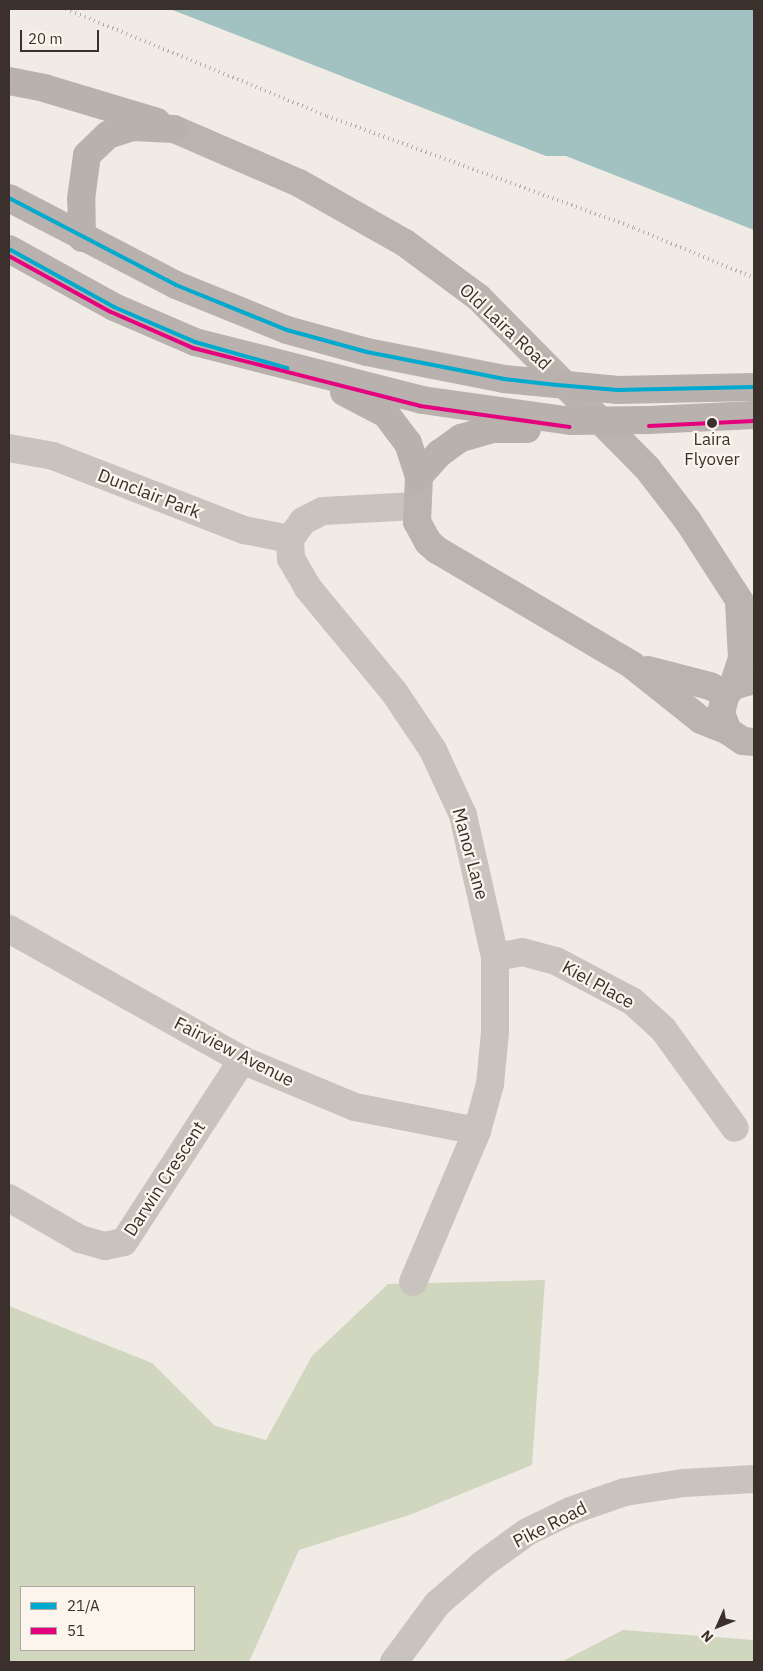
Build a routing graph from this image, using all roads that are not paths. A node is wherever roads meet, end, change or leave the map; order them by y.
1 (9, 81) edge
2 (174, 129) junction
3 (9, 198) edge
4 (82, 238) junction
5 (9, 249) edge
6 (279, 366) junction
7 (754, 387) edge
8 (754, 415) edge
9 (568, 421) junction
10 (9, 448) edge
11 (419, 476) junction
12 (415, 506) junction
13 (290, 539) junction
14 (738, 597) junction
15 (754, 623) edge
16 (632, 665) junction
17 (738, 687) edge
18 (747, 740) edge
19 (9, 929) edge
20 (495, 957) junction
21 (242, 1060) junction
22 (735, 1128) dead end
23 (477, 1131) junction
24 (9, 1198) edge
25 (412, 1282) dead end
26 (754, 1479) edge
27 (394, 1662) edge

1 - 2 main road
2 - 4 main road
2 - 14 main road, Old Laira Road
3 - 4 main road
4 - 7 main road, bridge
5 - 6 main road
6 - 9 main road
6 - 11 main road
8 - 9 main road, bridge
9 - 11 main road
10 - 13 street, Dunclair Park
11 - 12 main road
12 - 13 street
12 - 16 main road
13 - 20 street, Manor Lane
14 - 15 main road, Old Laira Road
14 - 17 main road, Old Laira Road
16 - 17 main road
16 - 18 main road
17 - 18 main road, Old Laira Road
19 - 21 street, Fairview Avenue
20 - 22 street, Kiel Place
20 - 23 street, Manor Lane
21 - 23 street, Fairview Avenue
21 - 24 street, Darwin Crescent
23 - 25 street, Manor Lane
26 - 27 street, Pike Road

